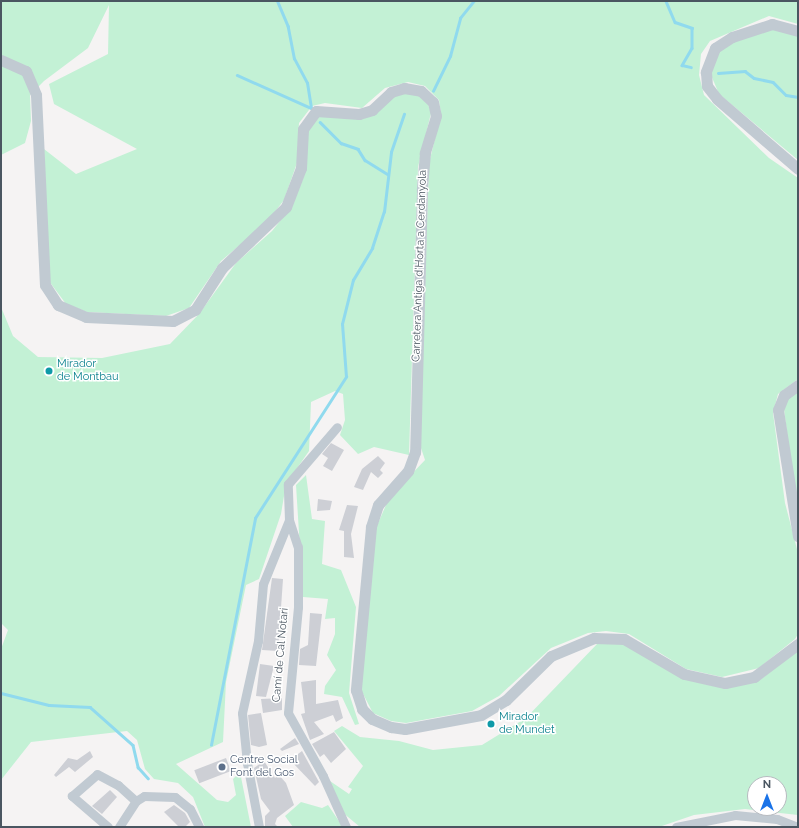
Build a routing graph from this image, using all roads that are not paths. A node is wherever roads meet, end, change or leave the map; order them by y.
1 (798, 31) edge
2 (1, 60) edge
3 (798, 169) edge
4 (798, 385) edge
5 (337, 427) dead end
6 (289, 520) junction
7 (798, 536) edge
8 (798, 644) edge
9 (136, 801) junction
10 (108, 827) edge
11 (119, 827) edge
12 (199, 827) edge
13 (260, 827) edge
14 (346, 827) edge
15 (676, 827) edge
16 (798, 827) edge

1 - 3 street
2 - 8 street, Carretera Antiga d'Horta a Cerdanyola
4 - 7 street
5 - 6 street, Camí de Cal Notari
6 - 13 street, Camí de Cal Notari
6 - 14 street, Camí de Cal Notari
9 - 10 street
9 - 11 street
9 - 12 street
15 - 16 street

